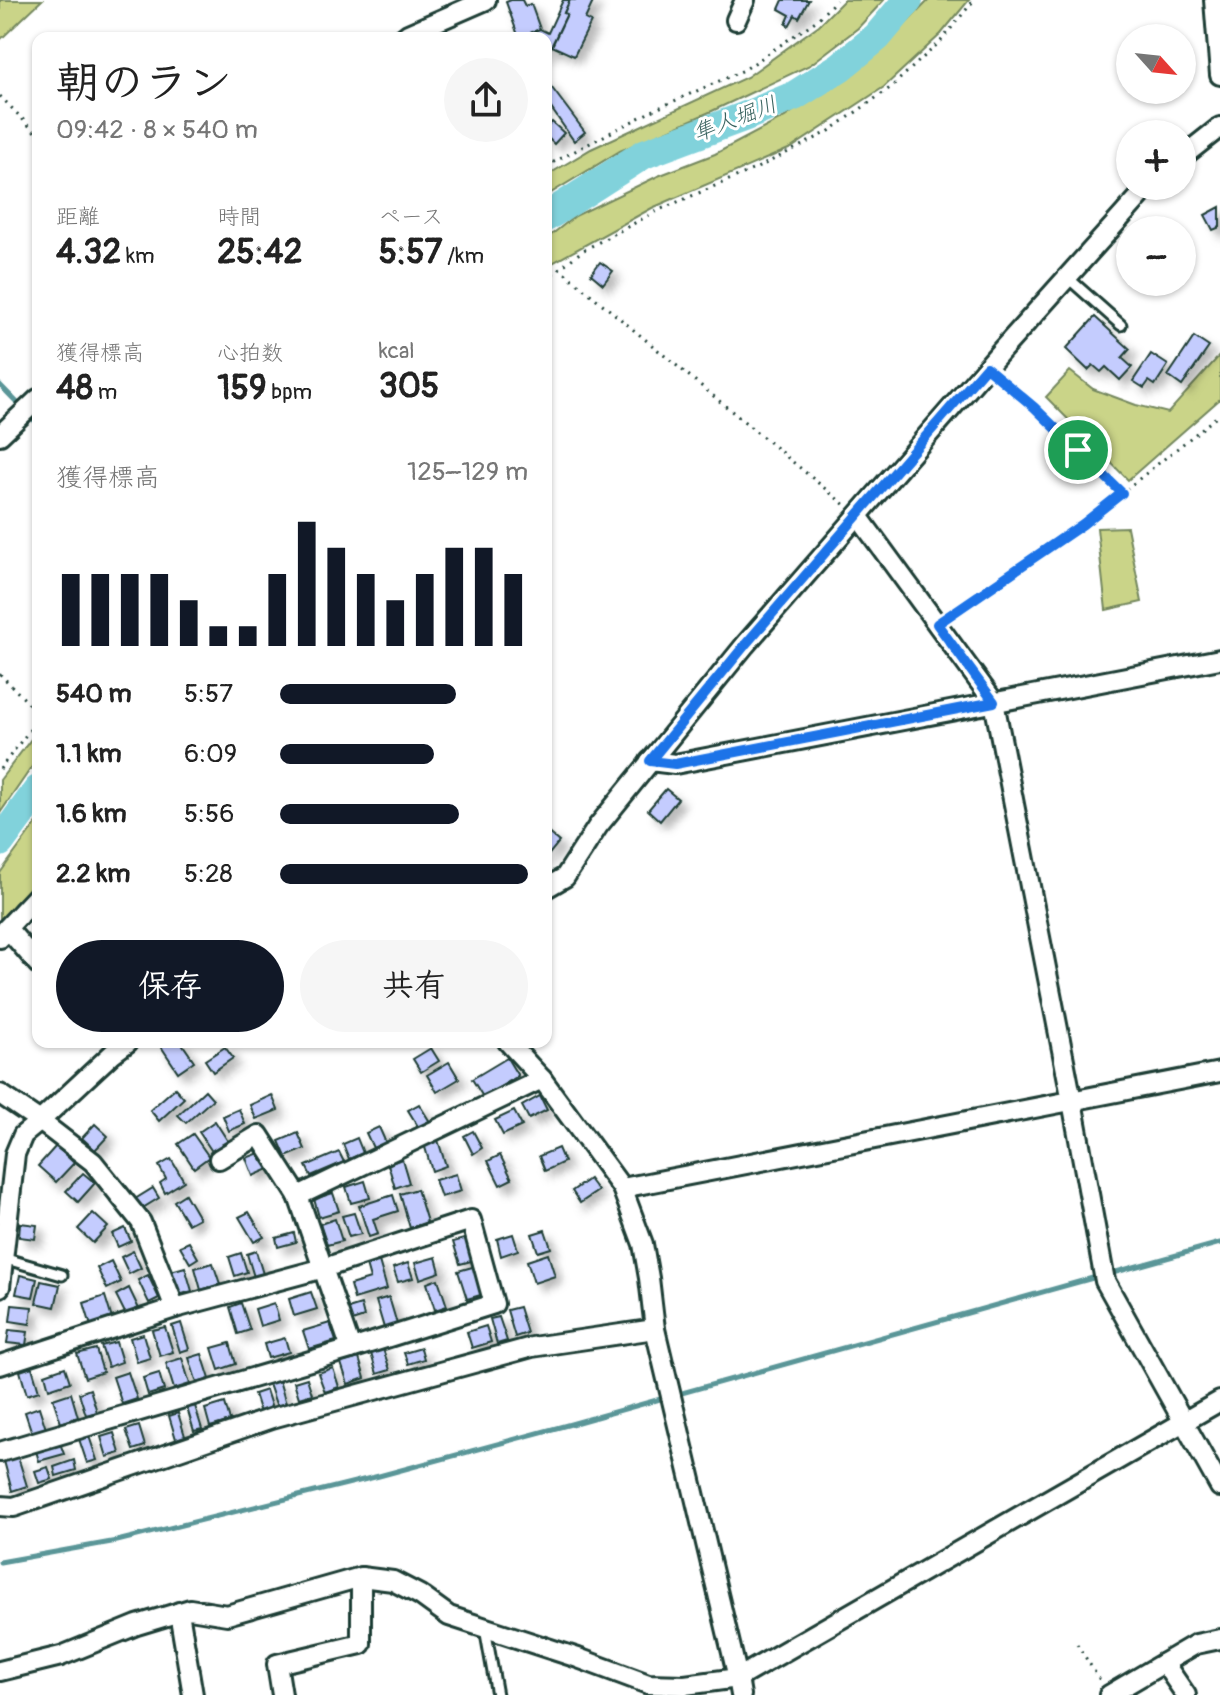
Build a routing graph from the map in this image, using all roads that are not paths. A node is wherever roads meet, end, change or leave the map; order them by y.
1 (745, 0) edge
2 (1214, 0) edge
3 (477, 2) edge
4 (736, 20) dead end
5 (412, 32) edge
6 (1220, 75) edge
7 (1220, 127) edge
8 (1196, 146) edge
9 (1136, 200) edge
10 (1067, 277) junction
11 (1121, 325) dead end
12 (32, 405) edge
13 (0, 435) edge
14 (858, 516) junction
15 (1220, 659) edge
16 (994, 702) junction
17 (650, 761) junction
18 (552, 885) edge
19 (32, 902) edge
20 (4, 933) edge
21 (32, 959) edge
22 (113, 1048) edge
23 (514, 1048) edge
24 (1220, 1072) edge
25 (542, 1079) junction
26 (0, 1094) edge
27 (1072, 1101) junction
28 (40, 1121) junction
29 (219, 1159) dead end
30 (622, 1188) junction
31 (298, 1196) junction
32 (3, 1258) junction
33 (324, 1268) junction
34 (62, 1275) dead end
35 (0, 1287) edge
36 (175, 1308) junction
37 (655, 1329) junction
38 (351, 1349) junction
39 (0, 1365) edge
40 (1220, 1401) edge
41 (1184, 1422) junction
42 (0, 1452) edge
43 (1220, 1487) edge
44 (0, 1506) edge
45 (361, 1577) junction
46 (179, 1612) junction
47 (485, 1628) junction
48 (1220, 1639) edge
49 (1164, 1663) junction
50 (0, 1671) edge
51 (739, 1687) edge
52 (193, 1695) edge
53 (282, 1695) edge
54 (497, 1695) edge
55 (1109, 1695) edge
56 (1186, 1695) edge

1 - 4 street
2 - 6 street
3 - 5 street
7 - 8 street
9 - 10 street
10 - 11 lane
10 - 14 street
12 - 13 street
14 - 16 street
14 - 17 street
15 - 16 street
16 - 17 street
16 - 27 street
17 - 18 street
19 - 20 street
20 - 21 street
22 - 28 street
23 - 25 street
24 - 27 street
25 - 30 street
25 - 31 street
26 - 28 street
27 - 30 street
27 - 41 street
28 - 32 street
28 - 36 street
29 - 31 street
30 - 37 street
31 - 33 street
32 - 34 lane
32 - 35 street
33 - 36 street
33 - 38 street
33 - 38 street
36 - 39 street
37 - 44 street
37 - 51 street
38 - 42 street
40 - 41 street
41 - 43 street
41 - 51 street
45 - 46 street
45 - 47 street
45 - 53 street
46 - 50 street
46 - 52 street
47 - 51 street
47 - 54 lane
48 - 49 street
49 - 55 street
49 - 56 street

